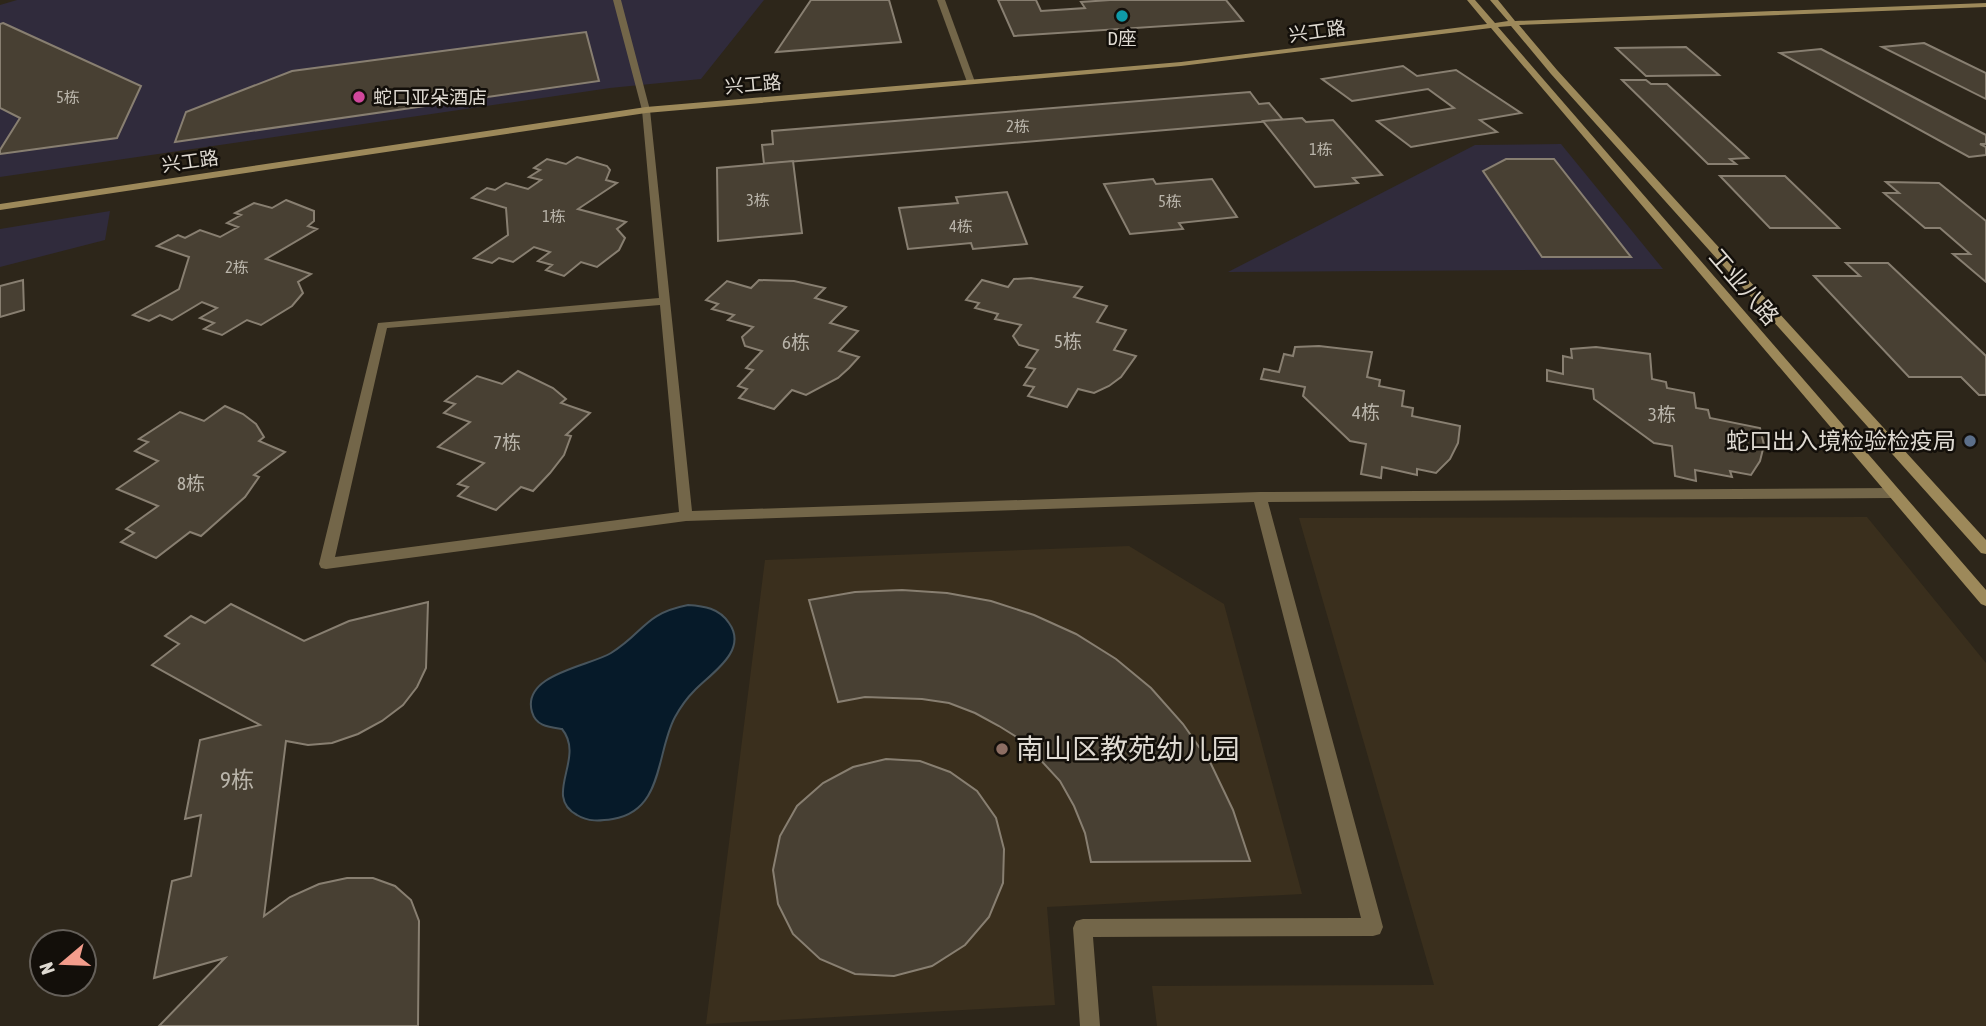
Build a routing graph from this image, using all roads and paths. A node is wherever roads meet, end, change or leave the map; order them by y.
1 (617, 0) edge
2 (941, 0) edge
3 (1471, 0) edge
4 (1494, 0) edge
5 (1986, 5) edge
6 (1513, 23) junction
7 (1493, 25) junction
8 (971, 82) junction
9 (646, 110) junction
10 (0, 206) edge
11 (665, 301) junction
12 (1894, 493) junction
13 (1260, 497) junction
14 (686, 516) junction
15 (1986, 549) edge
16 (1986, 600) edge
17 (1090, 1026) edge

1 - 9 lane
2 - 8 lane
3 - 7 street, 工业八路
4 - 6 street, 工业八路
5 - 6 street, 兴工路
6 - 7 street, 兴工路
6 - 15 street, 工业八路
7 - 8 street, 兴工路
7 - 12 street, 工业八路
8 - 9 street, 兴工路
9 - 10 street, 兴工路
9 - 11 lane
11 - 14 lane
11 - 14 lane
12 - 13 lane
12 - 16 street, 工业八路
13 - 14 lane
13 - 17 lane

